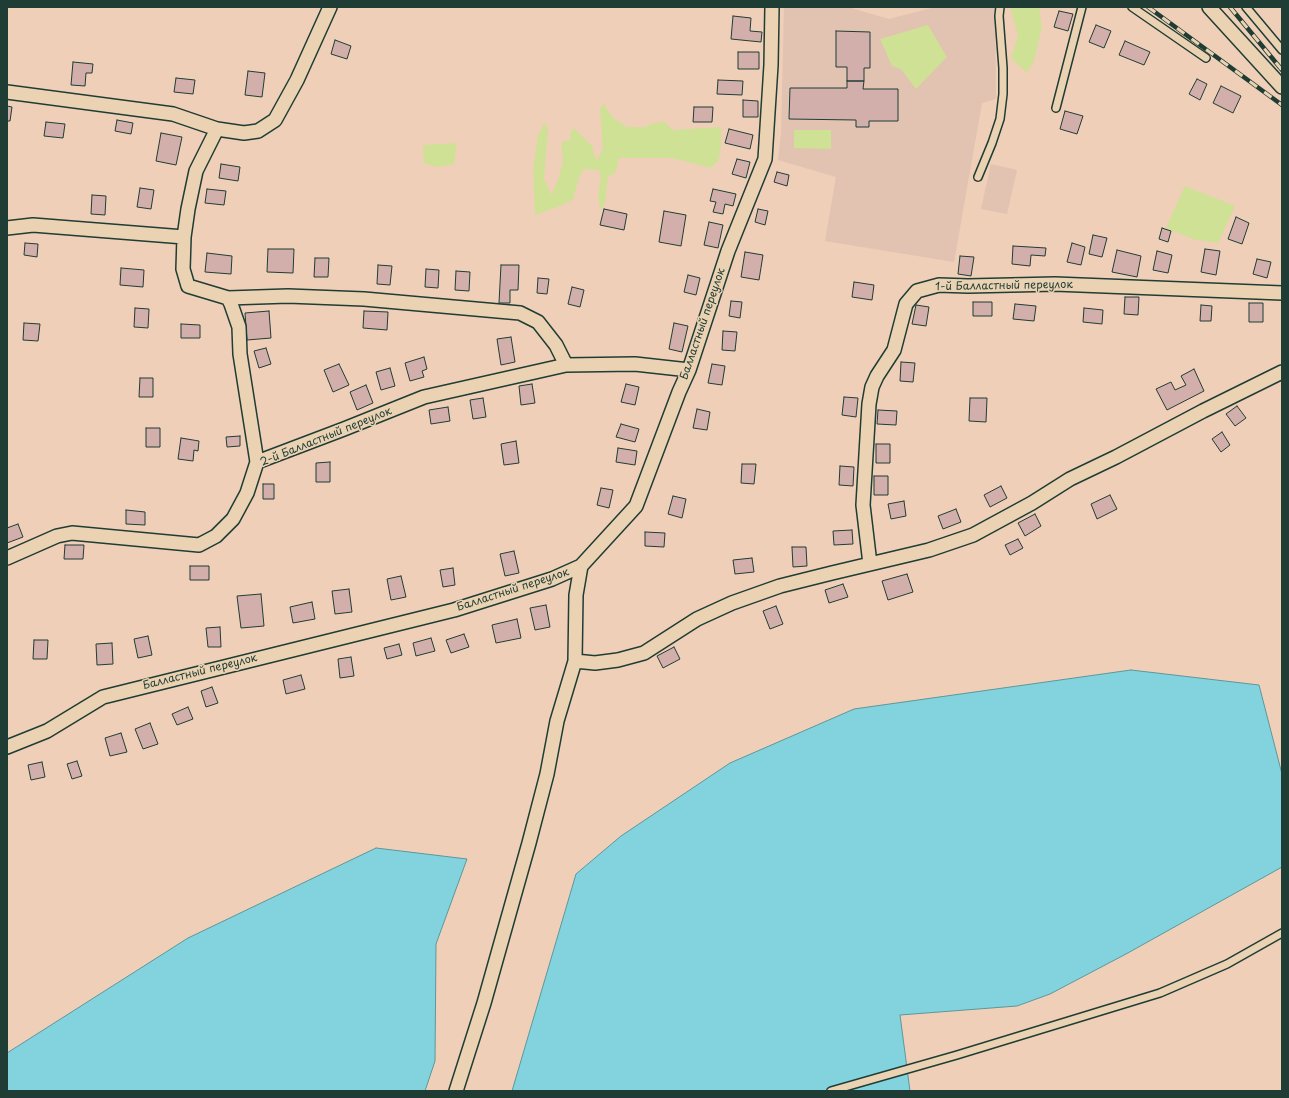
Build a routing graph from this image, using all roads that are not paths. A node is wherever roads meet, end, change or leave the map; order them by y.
1 (330, 7) edge
2 (772, 7) edge
3 (1000, 7) edge
4 (1082, 7) edge
5 (1132, 7) edge
6 (1209, 7) edge
7 (1246, 7) edge
8 (1282, 50) edge
9 (1206, 58) dead end
10 (1282, 87) edge
11 (7, 92) edge
12 (1056, 108) dead end
13 (217, 129) junction
14 (978, 177) dead end
15 (7, 228) edge
16 (184, 237) junction
17 (1282, 293) edge
18 (228, 298) junction
19 (566, 365) junction
20 (689, 370) junction
21 (1282, 372) edge
22 (257, 462) junction
23 (7, 558) edge
24 (870, 564) junction
25 (581, 566) junction
26 (575, 661) junction
27 (7, 747) edge
28 (1282, 933) edge
29 (456, 1091) edge
30 (831, 1091) edge

1 - 13 street
2 - 20 street, Балластный переулок
3 - 14 lane
4 - 12 lane
5 - 9 lane
6 - 10 street
7 - 8 lane
11 - 13 street
13 - 16 street
15 - 16 street
16 - 18 street
17 - 24 street, 1-й Балластный переулок
18 - 19 street
18 - 22 street
19 - 20 street, 2-й Балластный переулок
19 - 22 street, 2-й Балластный переулок
20 - 25 street, Балластный переулок
21 - 24 street
22 - 23 street, 2-й Балластный переулок
24 - 26 street
25 - 26 street
25 - 27 street, Балластный переулок
26 - 29 street
28 - 30 lane

